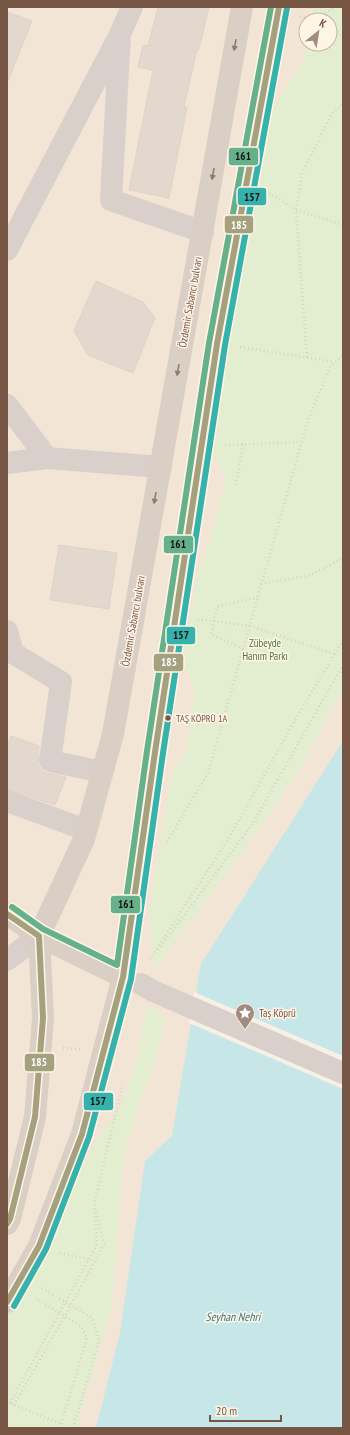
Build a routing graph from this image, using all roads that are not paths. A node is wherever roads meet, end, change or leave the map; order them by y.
1 (132, 7) edge
2 (242, 7) edge
3 (279, 8) edge
4 (120, 34) junction
5 (203, 232) junction
6 (9, 242) edge
7 (7, 405) edge
8 (47, 458) junction
9 (7, 463) edge
10 (160, 467) junction
11 (7, 631) edge
12 (102, 772) junction
13 (7, 801) edge
14 (86, 830) junction
15 (7, 914) edge
16 (39, 936) junction
17 (7, 960) edge
18 (139, 984) junction
19 (343, 1073) edge
20 (7, 1224) edge
21 (7, 1302) edge

1 - 4 street
2 -> 5 main road, Özdemir Sabancı bulvarı
3 - 18 main road
4 - 5 street
4 - 6 street
5 -> 10 main road, Özdemir Sabancı bulvarı
7 - 8 street
8 - 9 street
8 - 10 street
10 -> 12 main road, Özdemir Sabancı bulvarı
11 - 12 street
12 - 14 main road, Özdemir Sabancı bulvarı
13 - 14 street
14 - 16 main road, Özdemir Sabancı bulvarı
15 - 16 main road
16 - 17 street
16 - 18 main road
16 - 20 main road, Özdemir Sabancı bulvarı
18 - 19 street
18 - 21 main road

